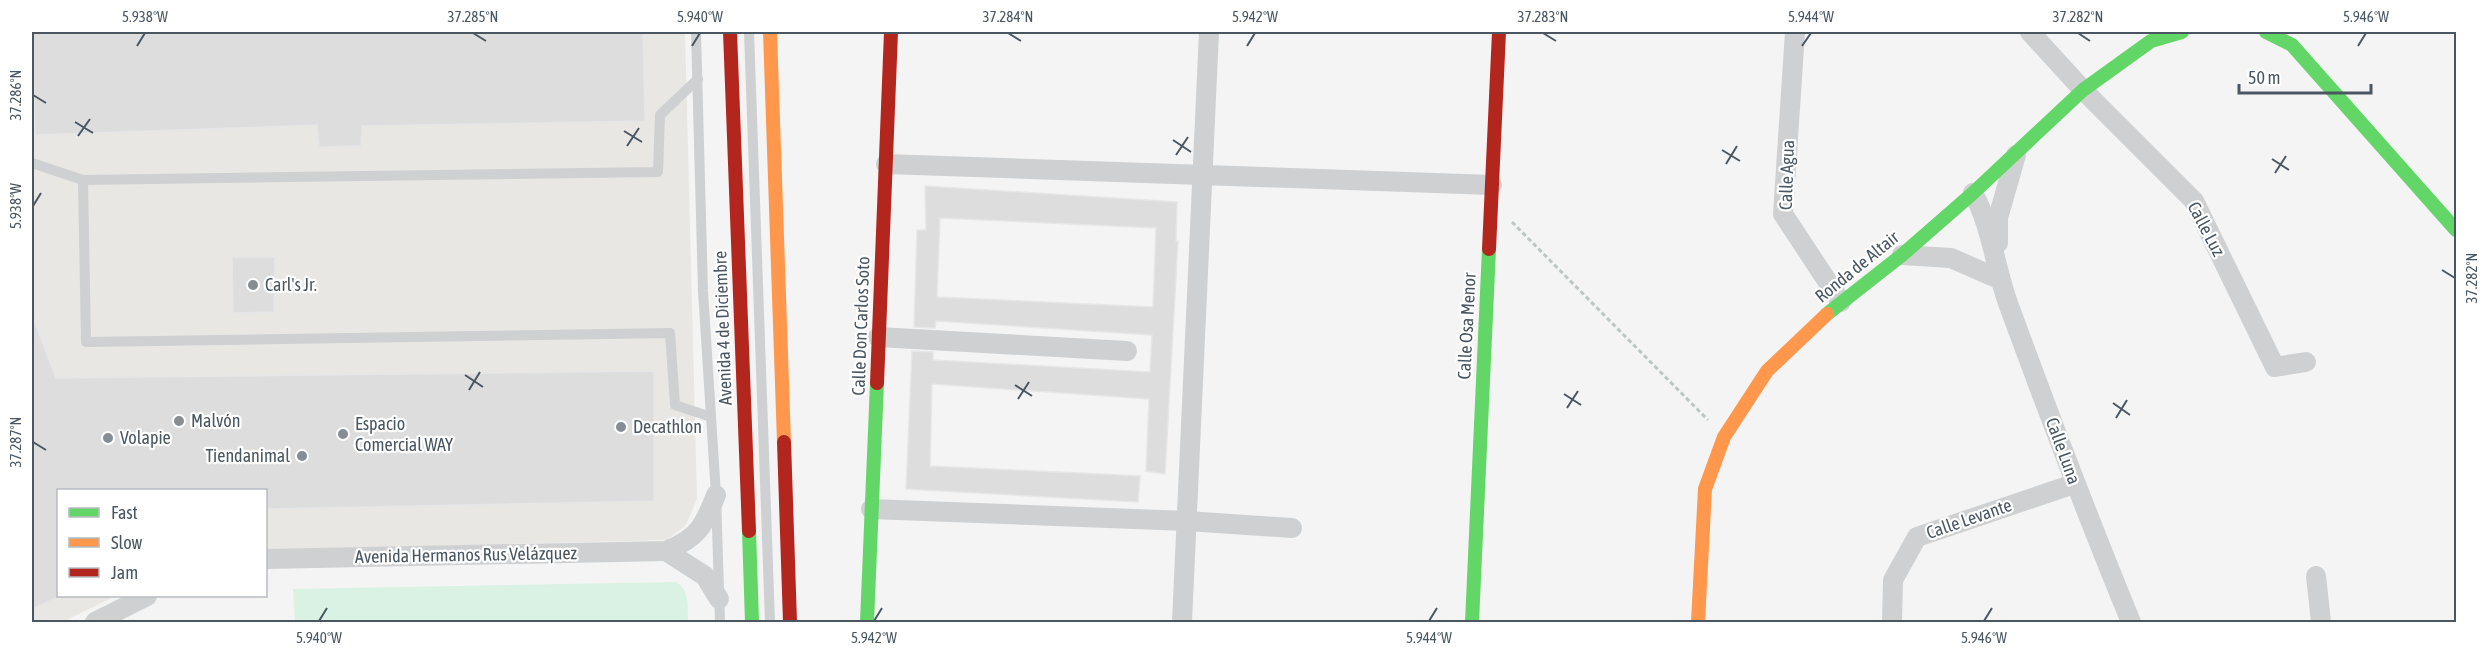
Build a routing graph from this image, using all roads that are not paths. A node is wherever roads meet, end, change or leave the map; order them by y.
1 (696, 32) edge
2 (730, 32) edge
3 (749, 32) edge
4 (757, 32) edge
5 (770, 32) edge
6 (891, 32) edge
7 (1209, 32) edge
8 (1499, 32) edge
9 (1795, 32) edge
10 (2030, 32) edge
11 (2182, 32) edge
12 (2266, 32) edge
13 (698, 79) junction
14 (2083, 90) junction
15 (2016, 153) junction
16 (32, 163) edge
17 (886, 164) junction
18 (1202, 177) junction
19 (83, 180) junction
20 (1492, 193) junction
21 (1973, 193) junction
22 (2457, 230) edge
23 (1902, 255) junction
24 (1999, 279) junction
25 (1841, 302) junction
26 (878, 337) junction
27 (1127, 351) dead end
28 (2306, 362) dead end
29 (711, 417) junction
30 (2074, 484) junction
31 (716, 495) junction
32 (871, 509) junction
33 (1187, 521) junction
34 (1292, 528) dead end
35 (666, 551) junction
36 (267, 559) edge
37 (2316, 576) dead end
38 (145, 597) edge
39 (719, 599) junction
40 (95, 622) edge
41 (720, 622) edge
42 (752, 622) edge
43 (770, 622) edge
44 (778, 622) edge
45 (790, 622) edge
46 (867, 622) edge
47 (1182, 622) edge
48 (1472, 622) edge
49 (1698, 622) edge
50 (1892, 622) edge
51 (2131, 622) edge
52 (2321, 622) edge

1 - 13 lane
2 - 42 street, Avenida 4 de Diciembre
3 - 43 lane
4 - 44 lane
5 - 45 street
6 - 17 street, Calle Don Carlos Soto
7 - 18 street
8 - 20 street, Calle Osa Menor
9 - 25 street, Calle Agua
10 - 14 street
11 - 14 street, Ronda de Altair
12 - 22 street
13 - 19 lane
13 - 29 lane
14 - 15 street, Ronda de Altair
14 - 28 street, Calle Luz
15 - 21 street, Ronda de Altair
15 - 24 street, Calle Luna
16 - 19 lane
17 - 18 street
17 - 26 street, Calle Don Carlos Soto
18 - 20 street
18 - 33 street
19 - 29 lane
20 - 48 street, Calle Osa Menor
21 - 23 street, Ronda de Altair
21 - 24 street, Calle Luna
23 - 24 street
23 - 25 street, Ronda de Altair
24 - 30 street, Calle Luna
25 - 49 street, Ronda de Altair
26 - 27 street
26 - 32 street, Calle Don Carlos Soto
29 - 31 lane
30 - 50 street, Calle Levante
30 - 51 street, Calle Luna
31 - 35 street, Avenida Hermanos Rus Velázquez
31 - 39 lane
32 - 33 street
32 - 46 street, Calle Don Carlos Soto
33 - 34 street
33 - 47 street
35 - 36 street, Avenida Hermanos Rus Velázquez
35 - 39 street
37 - 52 street
38 - 40 street
39 - 41 lane

